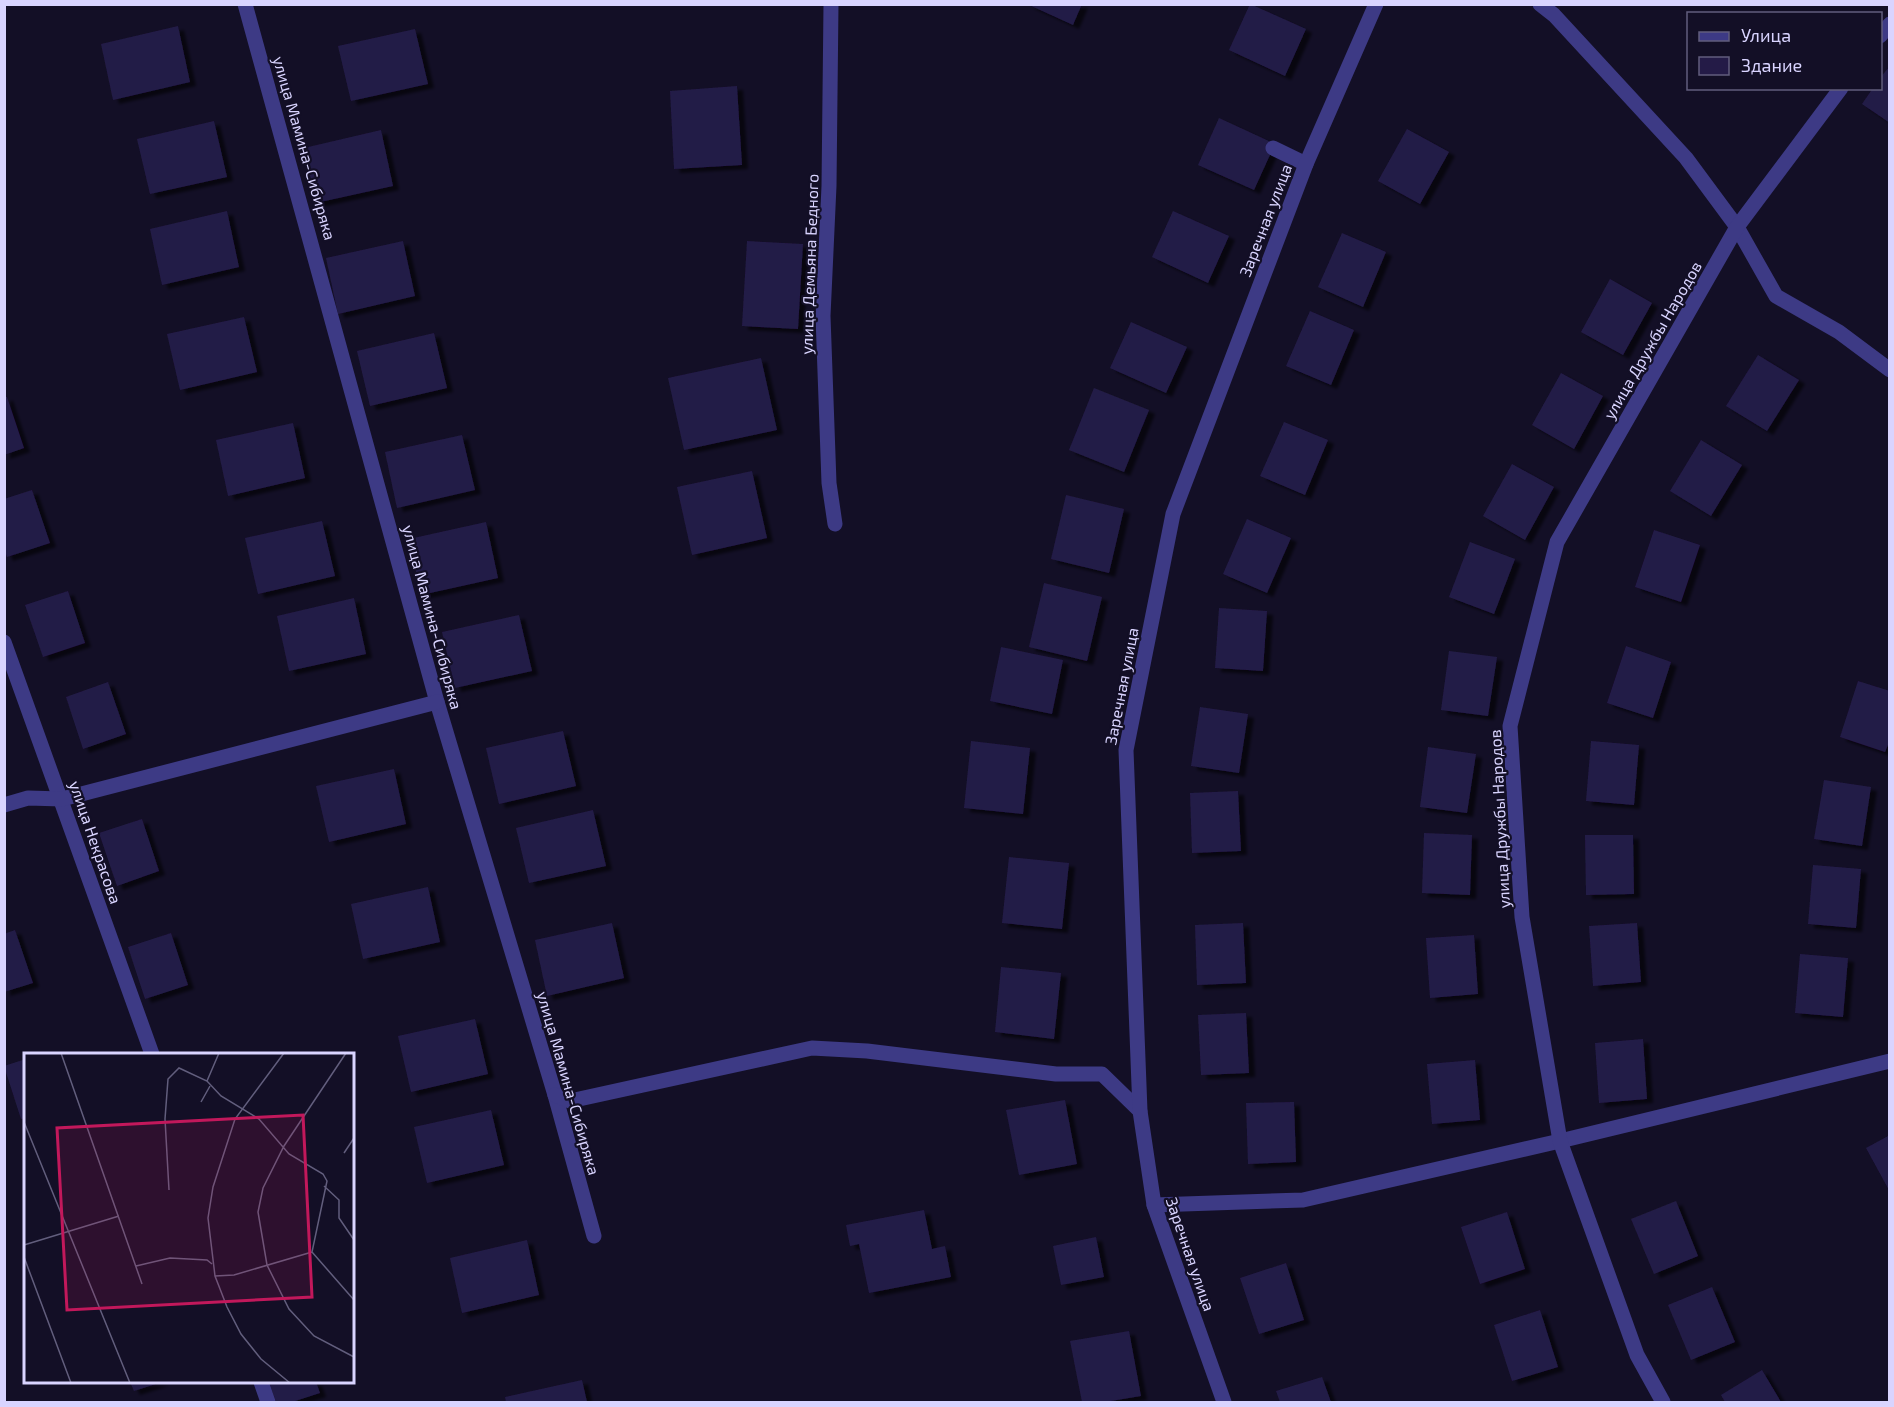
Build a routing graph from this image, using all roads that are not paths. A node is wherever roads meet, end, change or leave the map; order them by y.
1 (245, 4) edge
2 (831, 4) edge
3 (1376, 4) edge
4 (1540, 4) edge
5 (1840, 90) edge
6 (1273, 148) dead end
7 (1306, 164) junction
8 (1737, 227) junction
9 (1890, 370) edge
10 (835, 524) dead end
11 (4, 642) edge
12 (437, 702) junction
13 (62, 799) junction
14 (4, 805) edge
15 (152, 1053) edge
16 (1890, 1061) edge
17 (555, 1095) junction
18 (1140, 1111) junction
19 (1560, 1142) junction
20 (1154, 1205) junction
21 (594, 1236) dead end
22 (261, 1383) edge
23 (268, 1402) edge
24 (1224, 1402) edge
25 (1663, 1402) edge

1 - 12 street, улица Мамина-Сибиряка
2 - 10 street, улица Демьяна Бедного
3 - 7 street, Заречная улица
4 - 8 street
5 - 8 street, улица Дружбы Народов
6 - 7 street
7 - 18 street, Заречная улица
8 - 9 street
8 - 19 street, улица Дружбы Народов
11 - 13 street, улица Некрасова
12 - 13 street
12 - 17 street, улица Мамина-Сибиряка
13 - 14 street
13 - 15 street, улица Некрасова
16 - 19 street
17 - 18 street
17 - 21 street, улица Мамина-Сибиряка
18 - 20 street, Заречная улица
19 - 20 street
19 - 25 street, улица Дружбы Народов
20 - 24 street, Заречная улица
22 - 23 street

